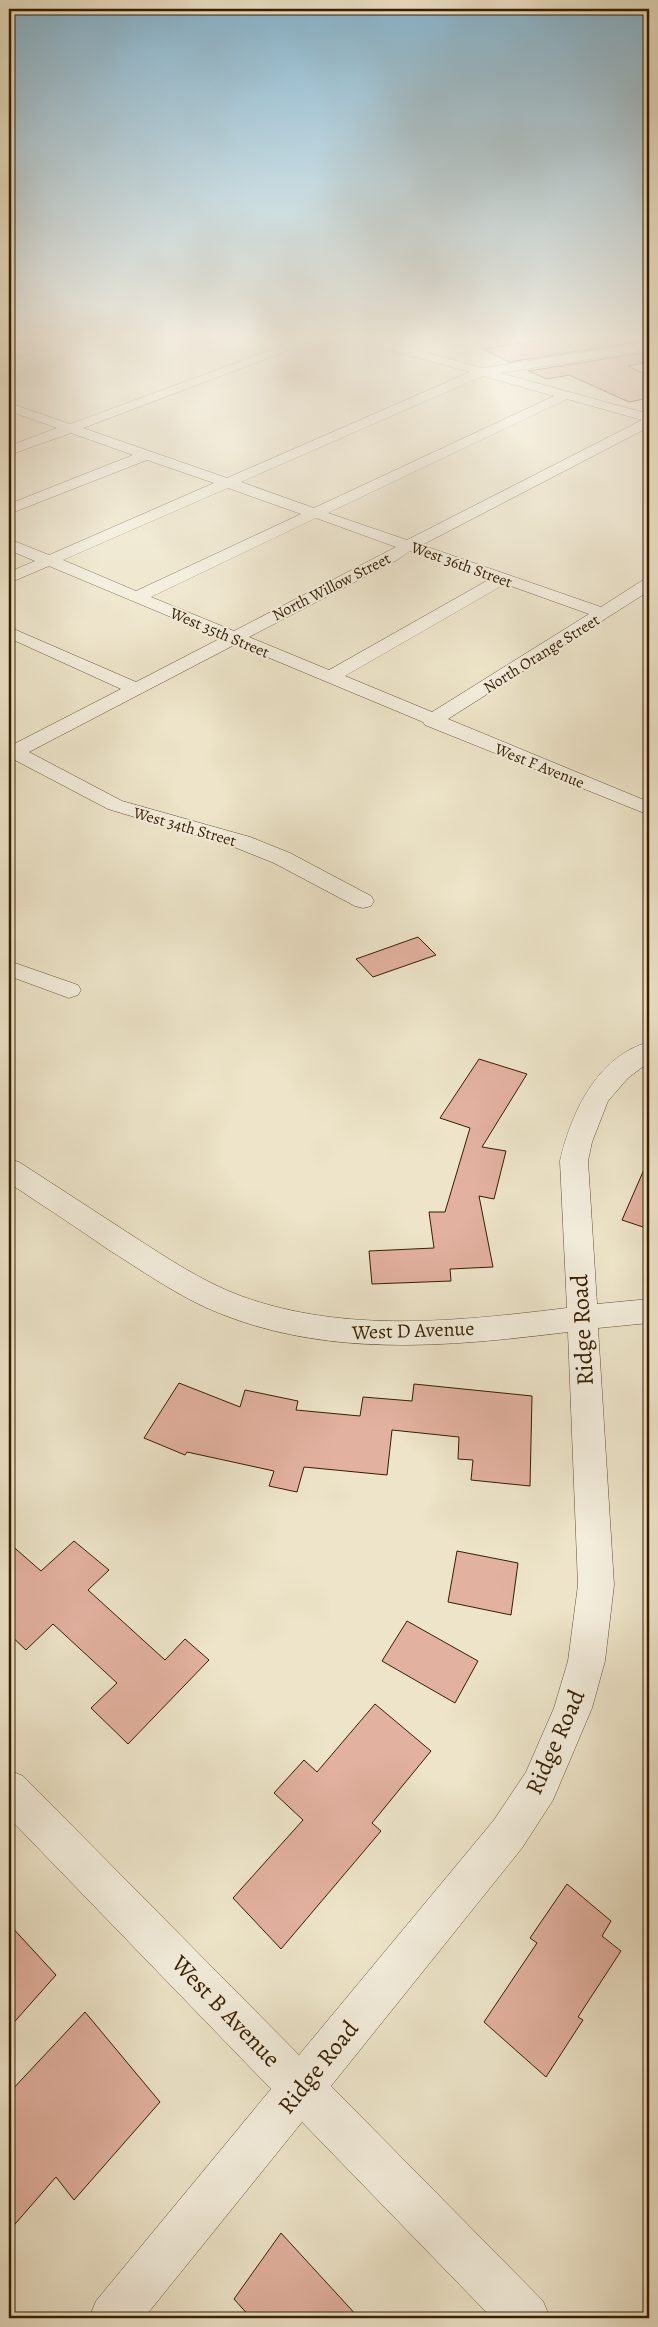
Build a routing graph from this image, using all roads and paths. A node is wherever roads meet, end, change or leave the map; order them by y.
1 (23, 446) edge
2 (120, 446) edge
3 (310, 446) edge
4 (458, 446) edge
5 (603, 446) edge
6 (9, 451) edge
7 (146, 455) junction
8 (226, 482) junction
9 (9, 509) edge
10 (314, 513) junction
11 (9, 544) edge
12 (409, 545) junction
13 (49, 561) junction
14 (9, 578) edge
15 (502, 578) junction
16 (649, 584) edge
17 (136, 597) junction
18 (603, 614) junction
19 (9, 632) edge
20 (232, 637) junction
21 (329, 678) junction
22 (134, 688) junction
23 (432, 721) junction
24 (11, 750) edge
25 (649, 809) edge
26 (363, 901) dead end
27 (9, 968) edge
28 (69, 990) dead end
29 (649, 1050) edge
30 (9, 1170) edge
31 (649, 1310) edge
32 (581, 1317) junction
33 (9, 1790) edge
34 (301, 2088) junction
35 (113, 2318) edge
36 (526, 2318) edge

1 - 6 street
2 - 7 street, West 36th Street
3 - 8 street
4 - 10 street
5 - 12 street, North Willow Street
7 - 8 street, West 36th Street
7 - 9 street
8 - 10 street, West 36th Street
8 - 13 street
10 - 12 street, West 36th Street
10 - 17 street
11 - 13 street, West 35th Street
12 - 15 street, West 36th Street
12 - 20 street, North Willow Street
13 - 14 street
13 - 17 street, West 35th Street
15 - 18 street, West 36th Street
15 - 21 street
16 - 18 street, North Orange Street
17 - 20 street, West 35th Street
18 - 23 street, North Orange Street
19 - 22 street
20 - 21 street, West 35th Street
20 - 22 street, North Willow Street
21 - 23 street, West 35th Street
22 - 24 street, North Willow Street
23 - 25 street, West F Avenue
24 - 26 street, West 34th Street
27 - 28 street
29 - 32 street, Ridge Road
30 - 32 street, West D Avenue
31 - 32 street, West D Avenue
32 - 34 street, Ridge Road
33 - 34 street, West B Avenue
34 - 35 street, Ridge Road
34 - 36 street, West B Avenue

